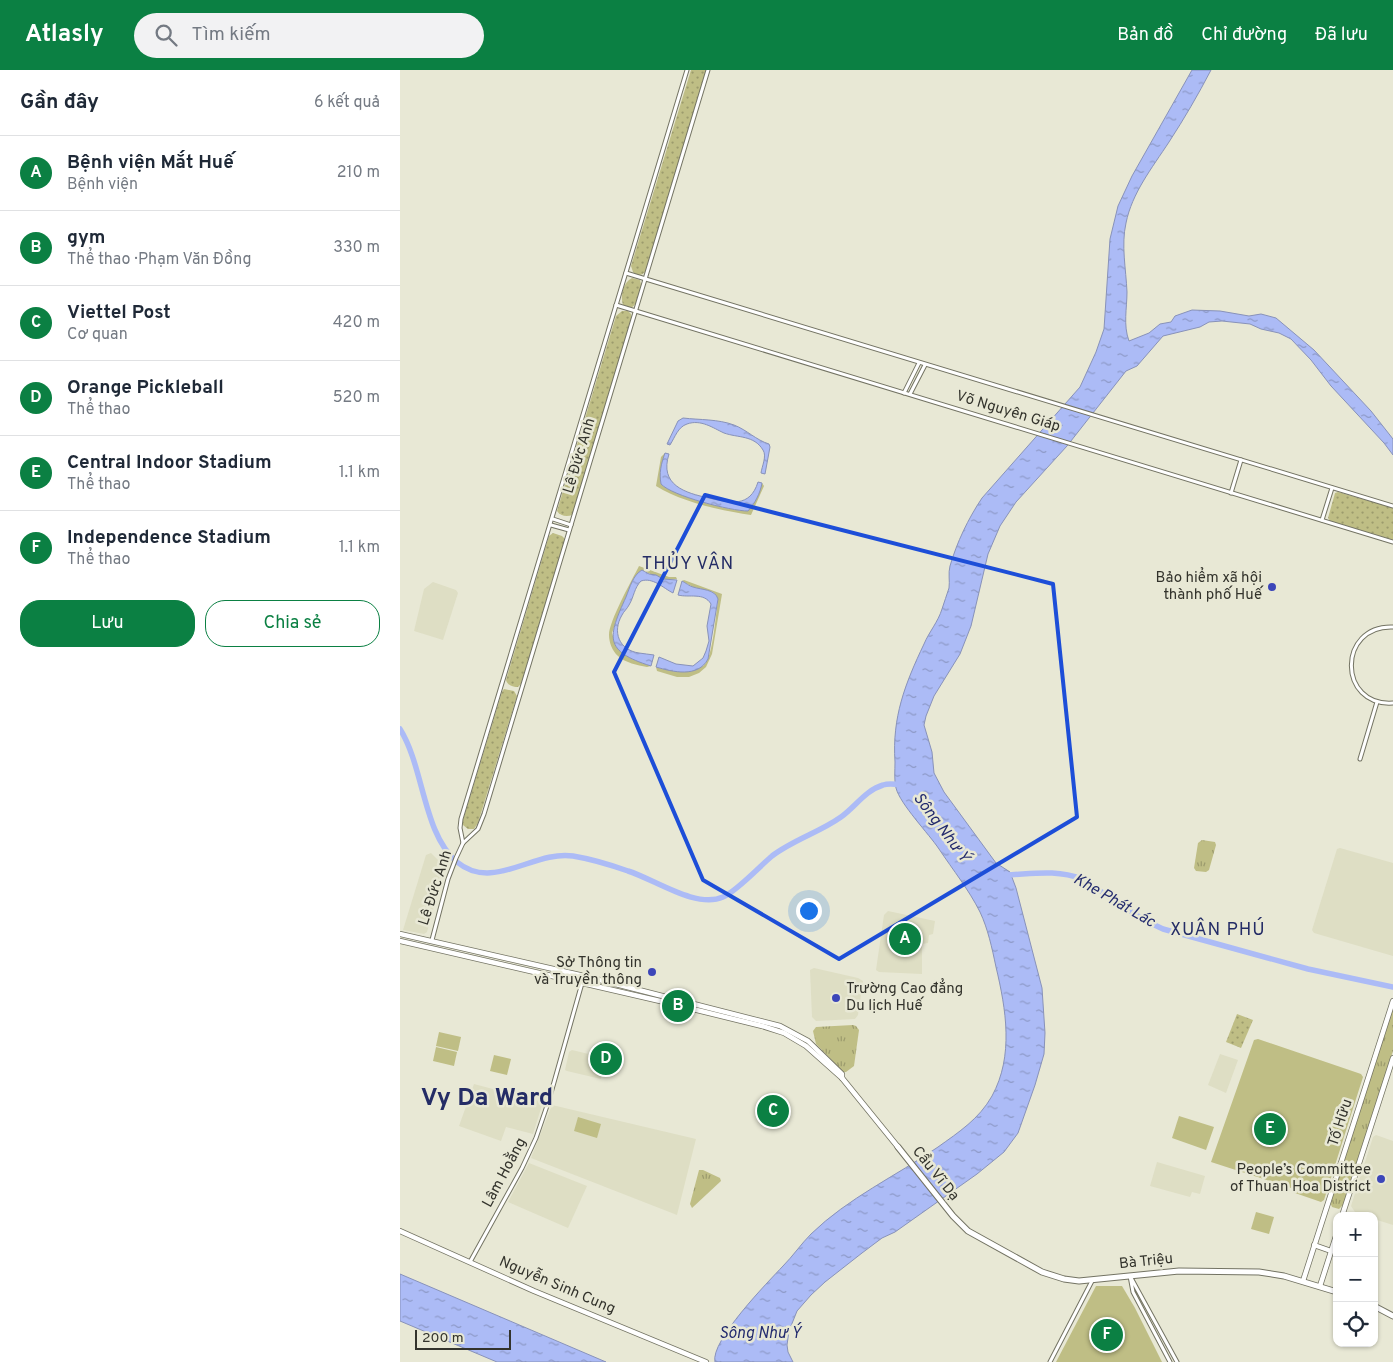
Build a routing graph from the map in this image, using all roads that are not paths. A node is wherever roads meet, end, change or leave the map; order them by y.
1 (687, 70) edge
2 (708, 70) edge
3 (625, 273) junction
4 (645, 279) junction
5 (616, 305) junction
6 (635, 311) junction
7 (919, 363) junction
8 (926, 365) junction
9 (904, 393) junction
10 (910, 394) junction
11 (1241, 460) junction
12 (1332, 488) junction
13 (1231, 493) junction
14 (1393, 506) edge
15 (552, 519) junction
16 (1322, 520) junction
17 (551, 525) junction
18 (571, 525) junction
19 (569, 531) junction
20 (1393, 542) edge
21 (1393, 627) edge
22 (1377, 702) junction
23 (1393, 704) edge
24 (1360, 759) dead end
25 (463, 843) junction
26 (400, 934) edge
27 (432, 940) junction
28 (400, 941) edge
29 (584, 976) junction
30 (582, 983) junction
31 (1393, 1001) edge
32 (1393, 1058) edge
33 (842, 1078) junction
34 (898, 1147) joint
35 (1343, 1212) edge
36 (400, 1230) edge
37 (968, 1231) joint
38 (1314, 1245) junction
39 (1333, 1245) edge
40 (1331, 1251) junction
41 (470, 1262) junction
42 (1130, 1276) junction
43 (1092, 1281) junction
44 (1303, 1281) junction
45 (1320, 1286) junction
46 (1333, 1291) edge
47 (1378, 1308) edge
48 (1393, 1316) edge
49 (1172, 1351) junction
50 (1166, 1355) junction
51 (706, 1362) edge
52 (1050, 1362) edge
53 (1170, 1362) edge
54 (1178, 1362) edge

1 - 3 street, Lê Đức Anh
2 - 4 street, Lê Đức Anh
3 - 4 street, Võ Nguyên Giáp
3 - 5 street, Lê Đức Anh
4 - 6 street, Lê Đức Anh
4 - 7 street, Võ Nguyên Giáp
5 - 6 street, Võ Nguyên Giáp
5 - 15 street, Lê Đức Anh
6 - 9 street, Võ Nguyên Giáp
6 - 18 street, Lê Đức Anh
7 - 8 street, Võ Nguyên Giáp
7 - 9 street
8 - 10 street
8 - 11 street, Võ Nguyên Giáp
9 - 10 street, Võ Nguyên Giáp
10 - 13 street, Võ Nguyên Giáp
11 - 12 street, Võ Nguyên Giáp
11 - 13 street
12 - 14 street, Võ Nguyên Giáp
12 - 16 street
13 - 16 street, Võ Nguyên Giáp
15 - 17 street, Lê Đức Anh
15 - 18 street
16 - 20 street, Võ Nguyên Giáp
17 - 19 street
17 - 25 street, Lê Đức Anh
18 - 19 street, Lê Đức Anh
19 - 25 street, Lê Đức Anh
21 - 22 street
22 - 23 street
22 - 24 street
25 - 27 street, Lê Đức Anh
26 - 27 main road
27 - 29 main road
28 - 30 main road
29 - 30 street, Lâm Hoằng
29 - 33 main road
30 - 33 main road
30 - 41 street, Lâm Hoằng
31 - 38 main road, Tố Hữu
32 - 35 main road, Tố Hữu
33 - 34 main road
34 - 37 highway, Cầu Vĩ Dạ
36 - 41 main road, Nguyễn Sinh Cung
37 - 43 highway, Bà Triệu
38 - 40 main road
38 - 44 main road, Tố Hữu
39 - 40 main road
40 - 45 main road
41 - 51 main road, Nguyễn Sinh Cung
42 - 43 highway, Bà Triệu
42 - 44 highway, Bà Triệu
42 - 49 street
42 - 50 street
43 - 52 street
44 - 45 highway, Bà Triệu
45 - 46 highway, Bà Triệu
47 - 48 highway
49 - 50 street
49 - 54 street
50 - 53 street

